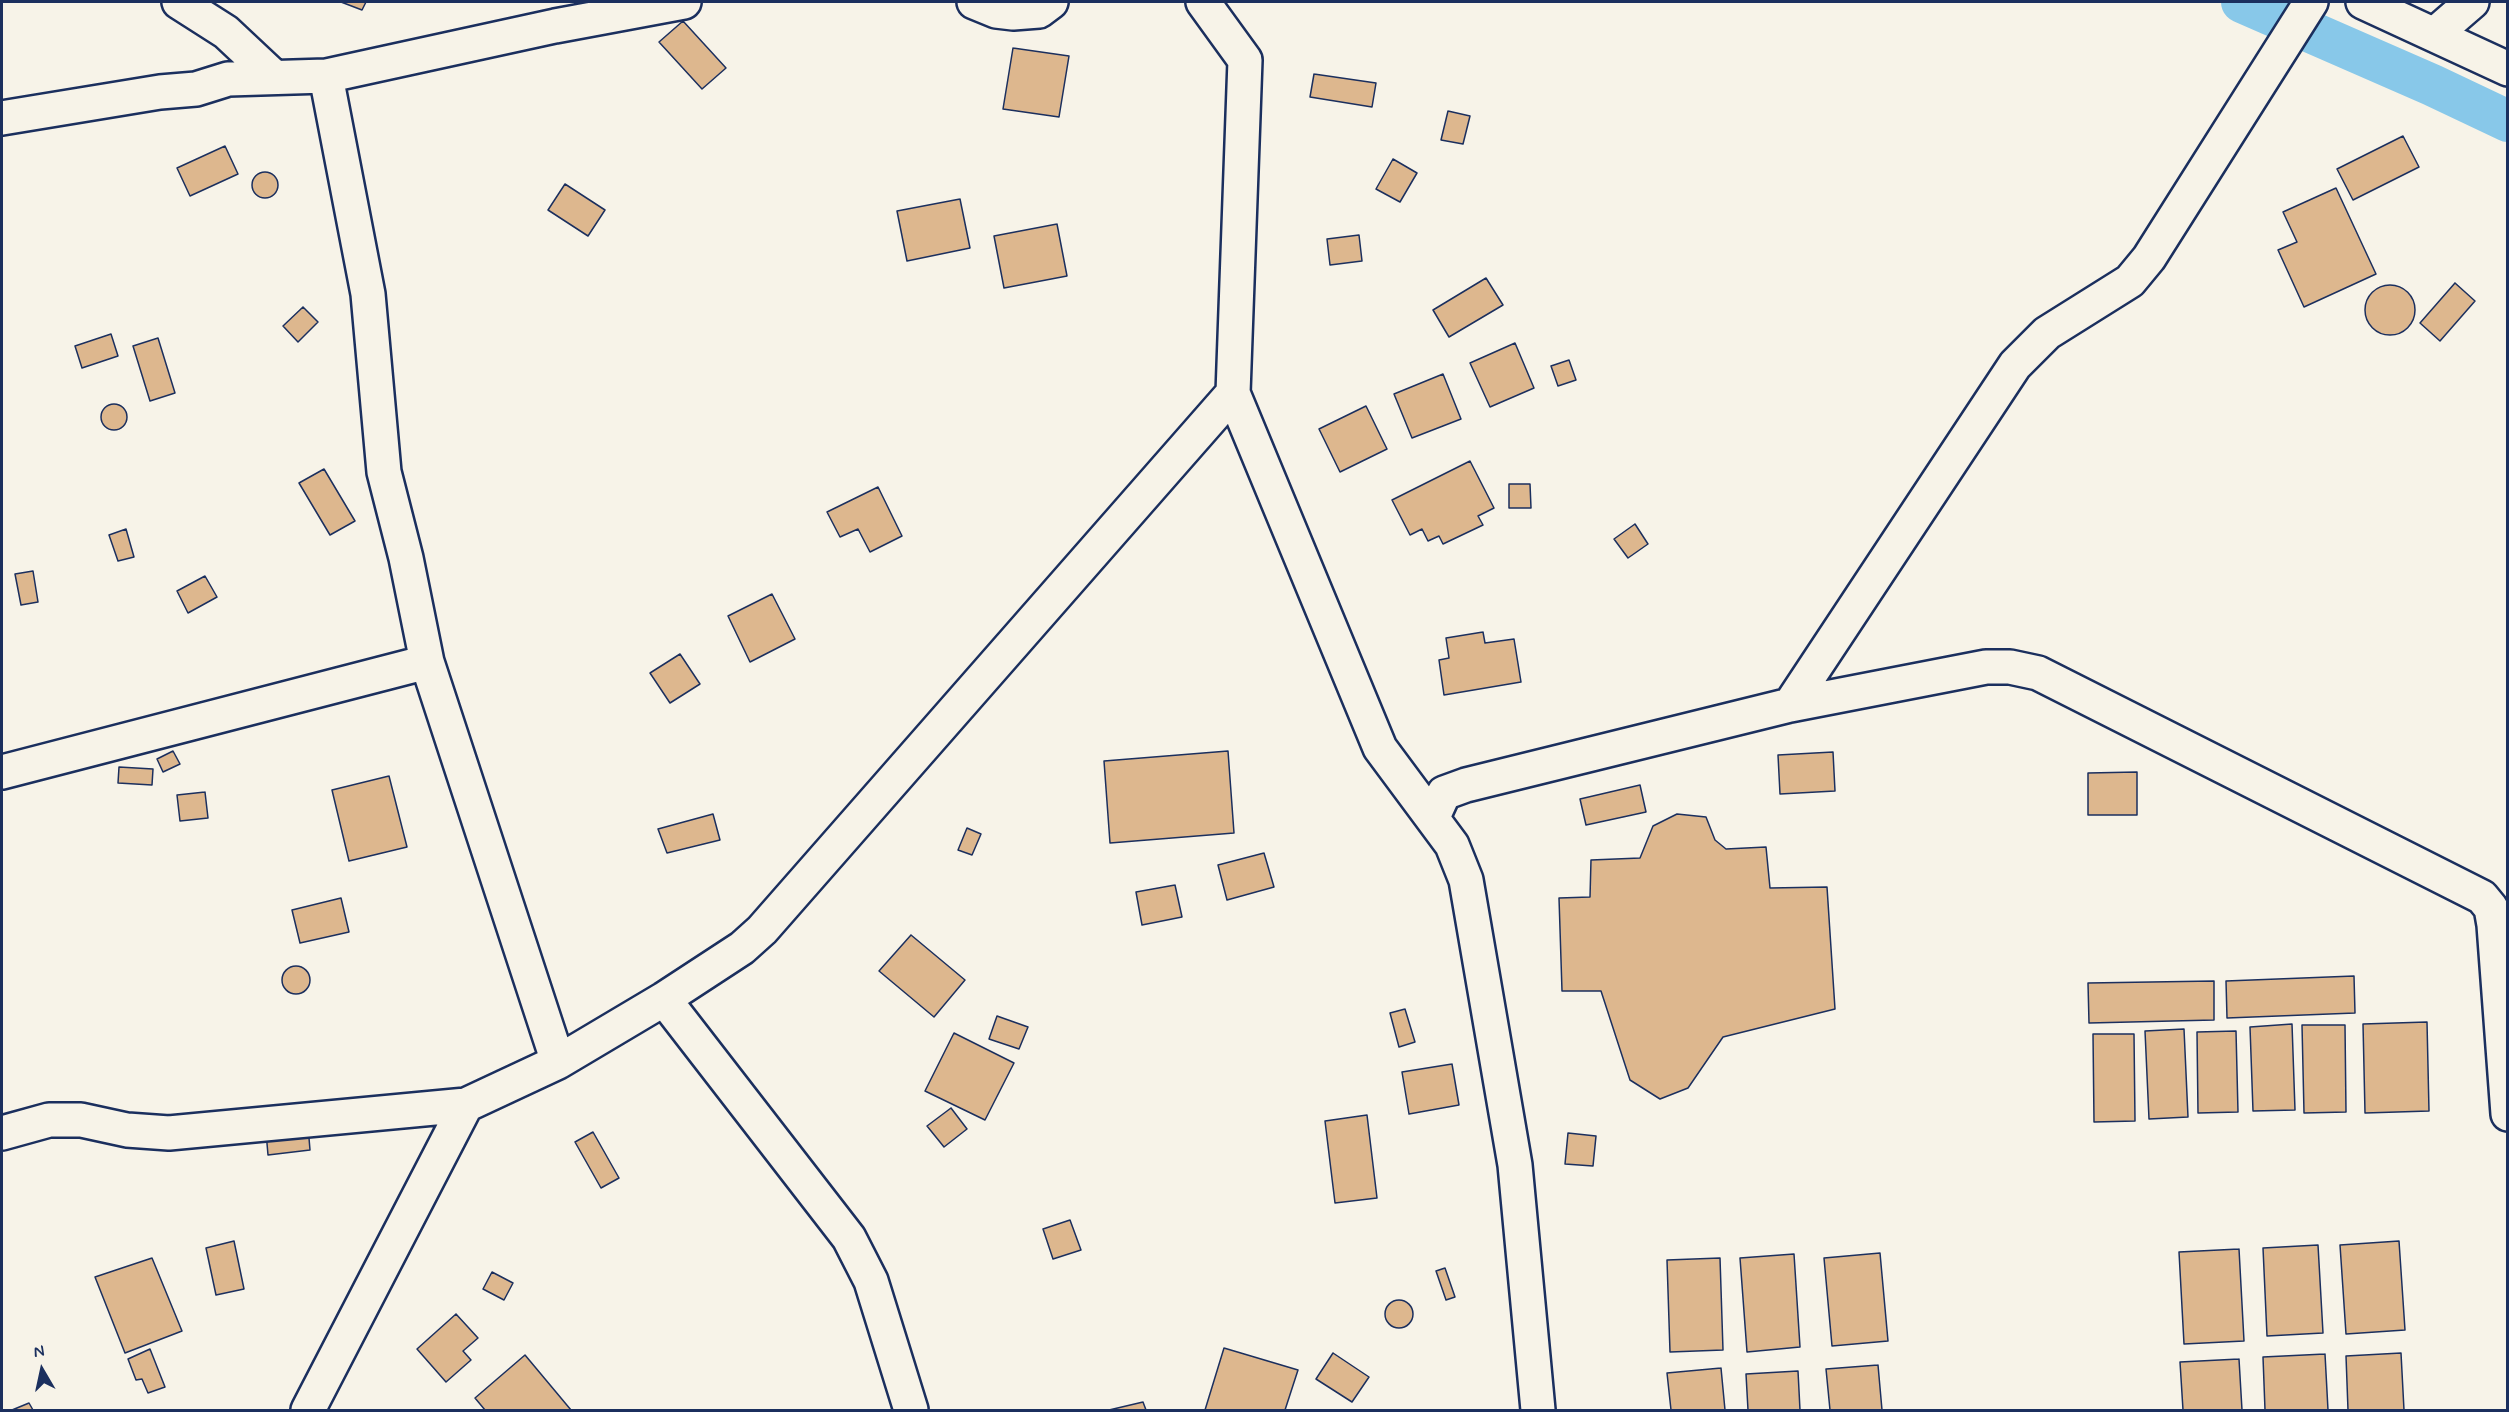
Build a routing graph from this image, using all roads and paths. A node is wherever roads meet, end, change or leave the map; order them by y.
1 (179, 2) edge
2 (684, 2) edge
3 (974, 2) edge
4 (1051, 2) edge
5 (1203, 2) edge
6 (2312, 2) edge
7 (2363, 2) edge
8 (2472, 2) edge
9 (2435, 34) junction
10 (2508, 69) edge
11 (326, 76) junction
12 (274, 77) junction
13 (2, 118) edge
14 (1233, 393) junction
15 (427, 662) junction
16 (1790, 705) junction
17 (2, 772) edge
18 (1433, 818) junction
19 (664, 999) junction
20 (558, 1062) junction
21 (466, 1105) junction
22 (2508, 1114) edge
23 (2, 1133) edge
24 (308, 1410) edge
25 (912, 1410) edge
26 (1538, 1410) edge

1 - 12 street
2 - 11 street
3 - 4 street
5 - 14 street
6 - 16 street
7 - 9 street
8 - 9 street
9 - 10 street
11 - 12 street
11 - 15 street
12 - 13 street
14 - 18 street
14 - 19 street
15 - 17 street
15 - 20 street
16 - 18 street
16 - 22 street
18 - 26 street
19 - 20 street
19 - 25 street
20 - 21 street
21 - 23 street
21 - 24 street

